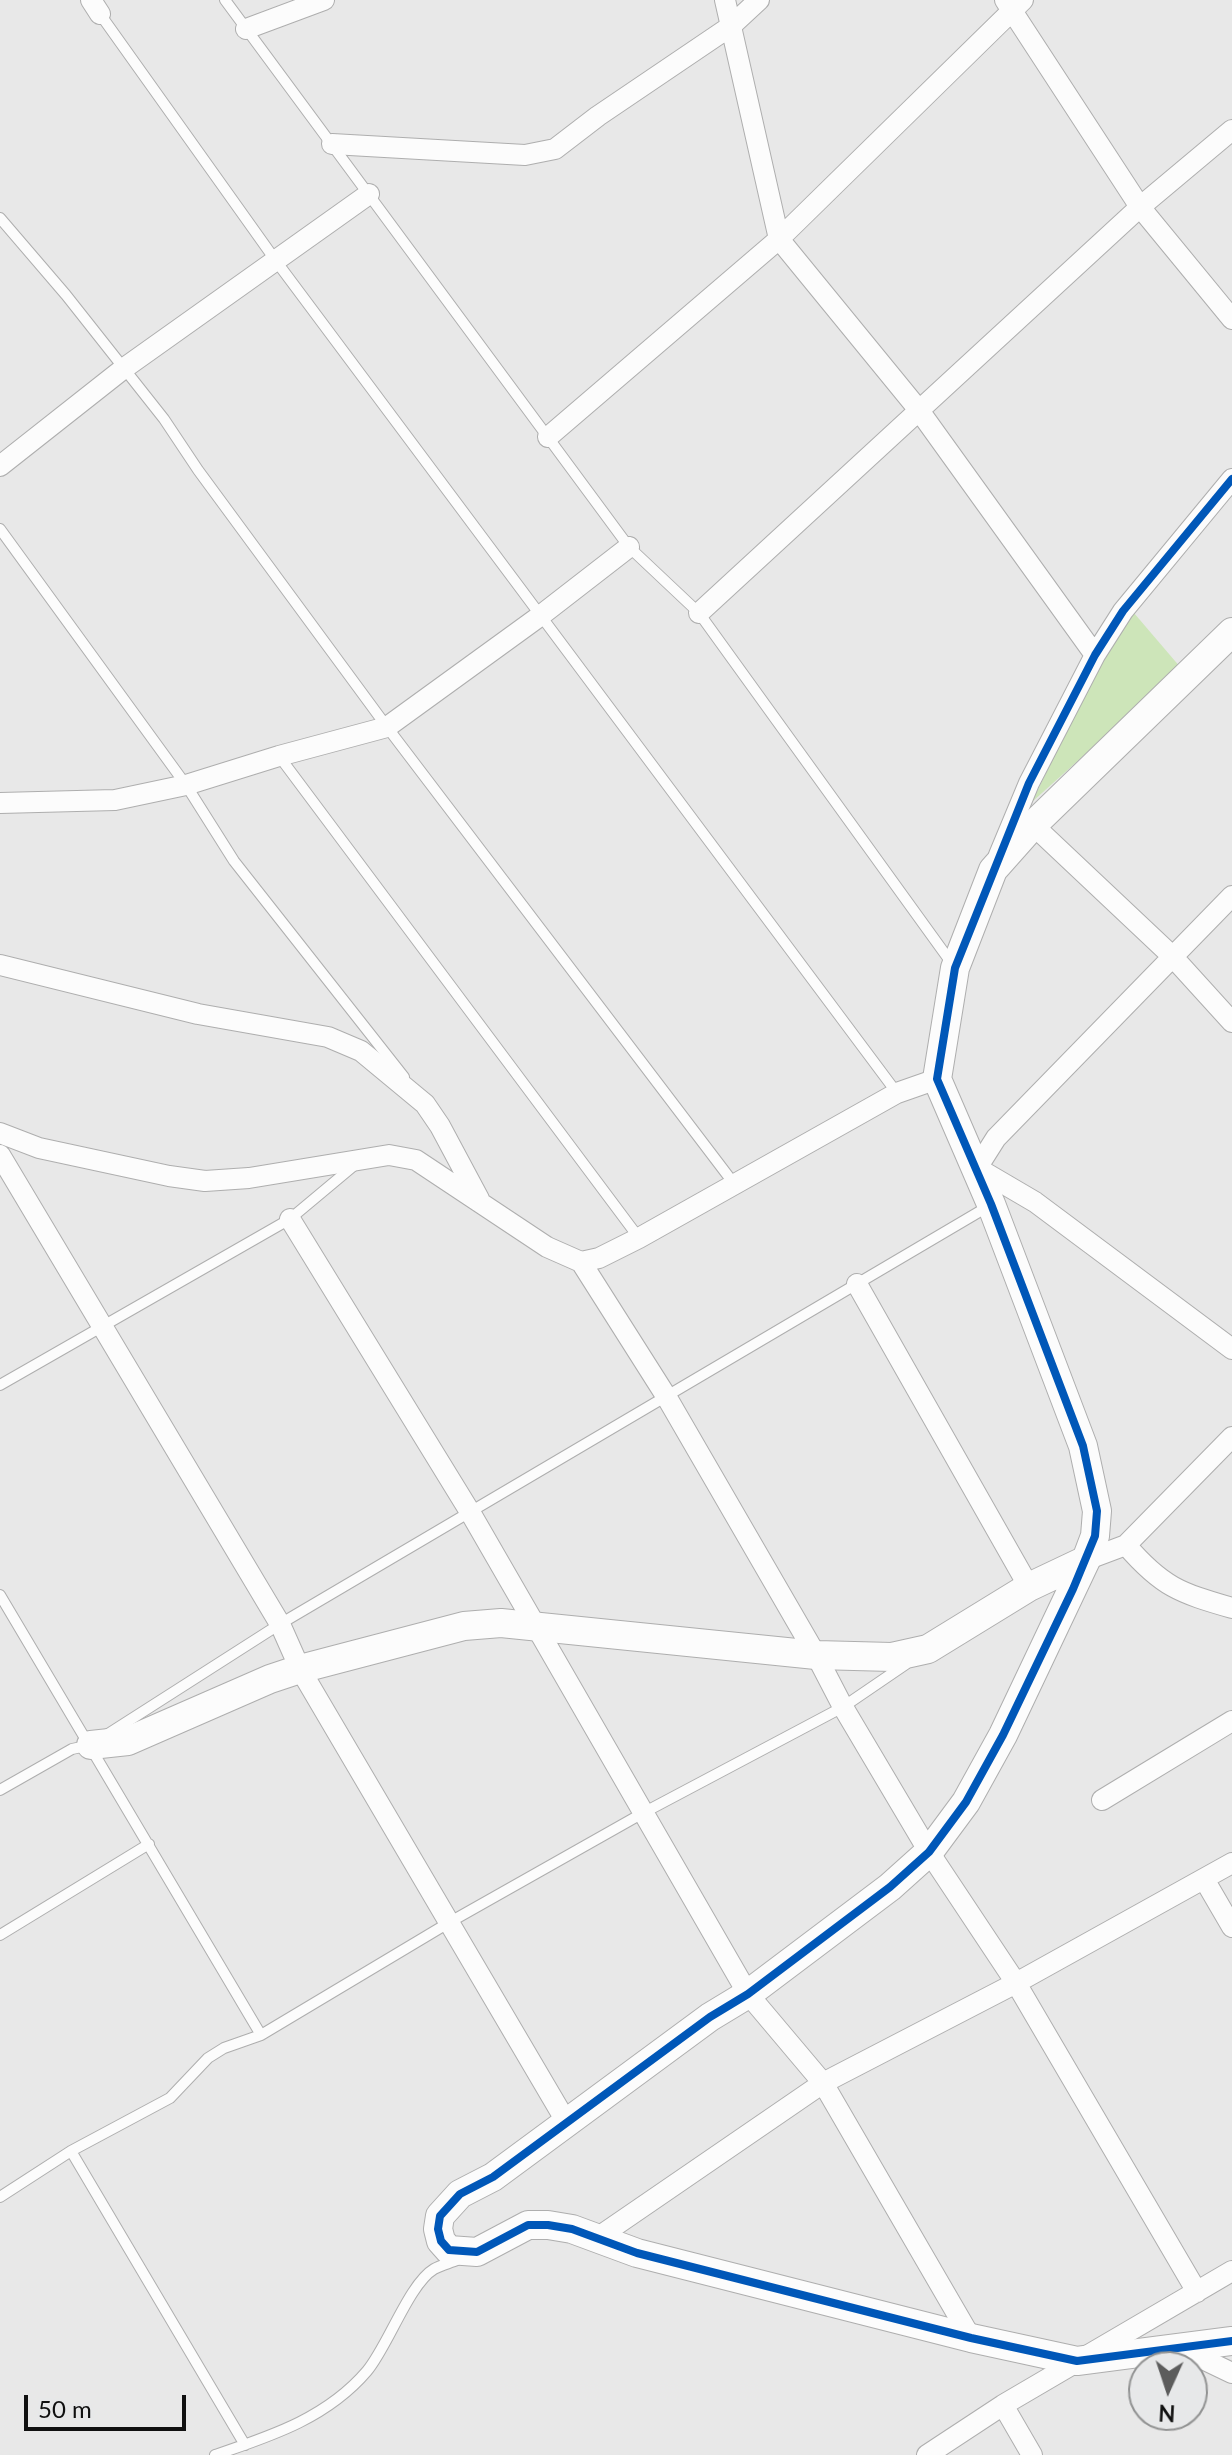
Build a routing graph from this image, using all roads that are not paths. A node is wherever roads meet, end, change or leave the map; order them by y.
1 (225, 0) edge
2 (324, 0) edge
3 (725, 0) edge
4 (759, 0) edge
5 (1013, 4) edge
6 (95, 7) edge
7 (731, 26) junction
8 (246, 29) junction
9 (1232, 130) edge
10 (332, 144) junction
11 (369, 194) junction
12 (1140, 207) junction
13 (0, 218) edge
14 (779, 239) junction
15 (276, 261) junction
16 (1232, 319) edge
17 (123, 369) junction
18 (918, 409) junction
19 (548, 437) junction
20 (0, 466) edge
21 (1232, 479) edge
22 (0, 529) edge
23 (629, 547) junction
24 (699, 613) junction
25 (540, 616) junction
26 (1232, 632) edge
27 (1095, 655) junction
28 (387, 727) junction
29 (279, 756) junction
30 (186, 785) junction
31 (0, 803) edge
32 (1033, 825) junction
33 (993, 870) junction
34 (1232, 896) edge
35 (1172, 956) junction
36 (0, 965) edge
37 (955, 968) junction
38 (1232, 1022) edge
39 (937, 1079) junction
40 (897, 1093) junction
41 (425, 1104) junction
42 (0, 1133) edge
43 (0, 1155) edge
44 (362, 1158) junction
45 (977, 1168) junction
46 (735, 1185) junction
47 (481, 1203) junction
48 (991, 1204) junction
49 (290, 1219) junction
50 (639, 1238) junction
51 (581, 1262) junction
52 (857, 1284) junction
53 (102, 1326) junction
54 (1232, 1349) edge
55 (0, 1385) edge
56 (666, 1396) junction
57 (1232, 1437) edge
58 (470, 1512) junction
59 (1126, 1545) junction
60 (1086, 1560) junction
61 (1029, 1587) junction
62 (0, 1595) edge
63 (1232, 1608) edge
64 (280, 1624) junction
65 (534, 1625) junction
66 (928, 1649) junction
67 (816, 1655) junction
68 (300, 1669) junction
69 (843, 1707) junction
70 (1232, 1721) edge
71 (91, 1745) junction
72 (0, 1790) edge
73 (1102, 1800) dead end
74 (643, 1813) junction
75 (149, 1844) junction
76 (929, 1852) junction
77 (1232, 1863) edge
78 (1204, 1879) junction
79 (450, 1922) junction
80 (1232, 1927) edge
81 (0, 1935) edge
82 (1016, 1983) junction
83 (748, 1994) junction
84 (261, 2035) junction
85 (823, 2083) junction
86 (567, 2123) junction
87 (71, 2151) junction
88 (0, 2197) edge
89 (597, 2238) junction
90 (477, 2252) junction
91 (1232, 2271) edge
92 (1197, 2292) junction
93 (971, 2338) junction
94 (1232, 2341) edge
95 (1182, 2349) junction
96 (1077, 2361) junction
97 (1232, 2373) edge
98 (1003, 2405) junction
99 (245, 2445) junction
100 (215, 2455) edge
101 (927, 2455) edge
102 (1032, 2455) edge

1 - 8 lane
2 - 8 street
3 - 7 street
4 - 7 street
5 - 12 street
5 - 14 street
6 - 15 lane
7 - 10 street
7 - 14 street
8 - 10 lane
9 - 12 street
10 - 11 lane
11 - 15 street
11 - 19 lane
12 - 16 street
12 - 18 street
13 - 17 lane
14 - 18 street
14 - 19 street
15 - 17 street
15 - 25 lane
17 - 20 street
17 - 28 lane
18 - 24 street
18 - 27 street
19 - 23 lane
21 - 27 street
22 - 30 lane
23 - 24 lane
23 - 25 street
24 - 37 lane
25 - 28 street
25 - 40 lane
26 - 32 street
27 - 33 street
28 - 29 street
28 - 46 lane
29 - 30 street
29 - 50 lane
30 - 31 street
30 - 41 lane
32 - 33 street
32 - 35 street
33 - 37 street
34 - 35 street
35 - 38 street
35 - 45 street
36 - 41 street
37 - 39 street
39 - 40 street
39 - 45 street
40 - 46 street
41 - 47 street
42 - 44 street
43 - 53 street
44 - 47 street
44 - 49 lane
45 - 48 street
45 - 54 street
46 - 50 street
47 - 51 street
48 - 52 lane
48 - 60 street
49 - 53 lane
49 - 58 street
50 - 51 street
51 - 56 street
52 - 56 lane
52 - 61 street
53 - 55 lane
53 - 64 street
56 - 58 lane
56 - 67 street
57 - 59 street
58 - 64 lane
58 - 65 street
59 - 60 street
59 - 63 street
60 - 61 street
60 - 76 street
61 - 66 street
62 - 71 lane
64 - 68 street
64 - 71 lane
65 - 67 street
65 - 68 street
65 - 74 street
66 - 67 street
66 - 69 lane
67 - 69 street
68 - 71 street
68 - 79 street
69 - 74 lane
69 - 76 street
70 - 73 street
71 - 72 lane
71 - 75 lane
74 - 79 lane
74 - 83 street
75 - 81 lane
75 - 84 lane
76 - 82 street
76 - 83 street
77 - 78 street
78 - 80 street
78 - 82 street
79 - 84 lane
79 - 86 street
82 - 85 street
82 - 92 street
83 - 85 street
83 - 86 street
84 - 87 lane
85 - 89 street
85 - 93 street
86 - 90 street
87 - 88 lane
87 - 99 lane
89 - 90 street
89 - 93 street
90 - 99 lane
91 - 92 street
92 - 96 street
93 - 96 street
94 - 95 street
95 - 96 street
95 - 97 street
96 - 98 street
98 - 101 street
98 - 102 street
99 - 100 lane

